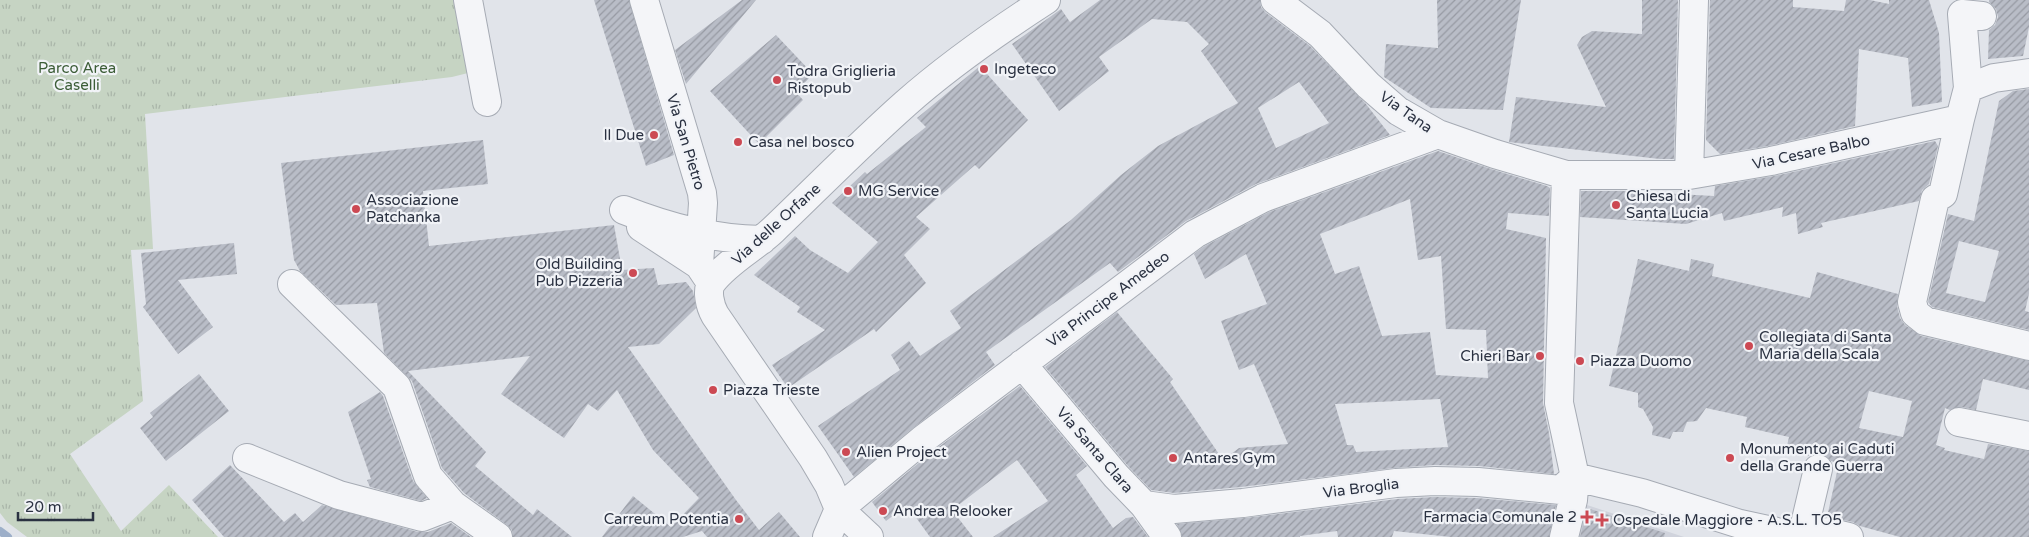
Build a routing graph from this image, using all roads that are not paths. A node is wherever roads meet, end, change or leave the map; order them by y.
1 (468, 0) edge
2 (644, 0) edge
3 (1046, 0) edge
4 (1275, 0) edge
5 (1694, 0) edge
6 (1982, 16) dead end
7 (2029, 73) edge
8 (1968, 88) junction
9 (487, 102) dead end
10 (1960, 119) junction
11 (1438, 134) junction
12 (1566, 175) junction
13 (1689, 175) junction
14 (700, 234) junction
15 (762, 240) junction
16 (705, 274) junction
17 (292, 284) dead end
18 (2029, 346) edge
19 (1022, 364) junction
20 (1959, 422) dead end
21 (2029, 436) edge
22 (247, 458) dead end
23 (1818, 468) dead end
24 (1575, 477) junction
25 (453, 505) junction
26 (1144, 505) junction
27 (839, 509) junction
28 (1817, 536) edge
29 (498, 537) edge
30 (827, 537) edge
31 (869, 537) edge
32 (1166, 537) edge
33 (1564, 537) edge

1 - 9 street
2 - 14 street, Via San Pietro
3 - 15 street, Via delle Orfane
4 - 11 street, Via Tana
5 - 13 street
6 - 8 street
7 - 8 street
8 - 10 street
10 - 13 street, Via Cesare Balbo
10 - 18 street
11 - 12 street, Via Tana
11 - 19 street, Via Principe Amedeo
12 - 13 street, Via Cesare Balbo
12 - 24 street
14 - 15 street
14 - 16 street, Via San Pietro
14 - 16 street
15 - 16 street, Via delle Orfane
16 - 27 street
17 - 25 street
19 - 26 street, Via Santa Clara
19 - 27 street, Via Principe Amedeo
20 - 21 street
22 - 25 street
23 - 28 street
24 - 26 street, Via Broglia
24 - 28 street
24 - 33 street
25 - 29 street
26 - 32 street, Via Santa Clara
27 - 30 street, Via Principe Amedeo
27 - 31 street

